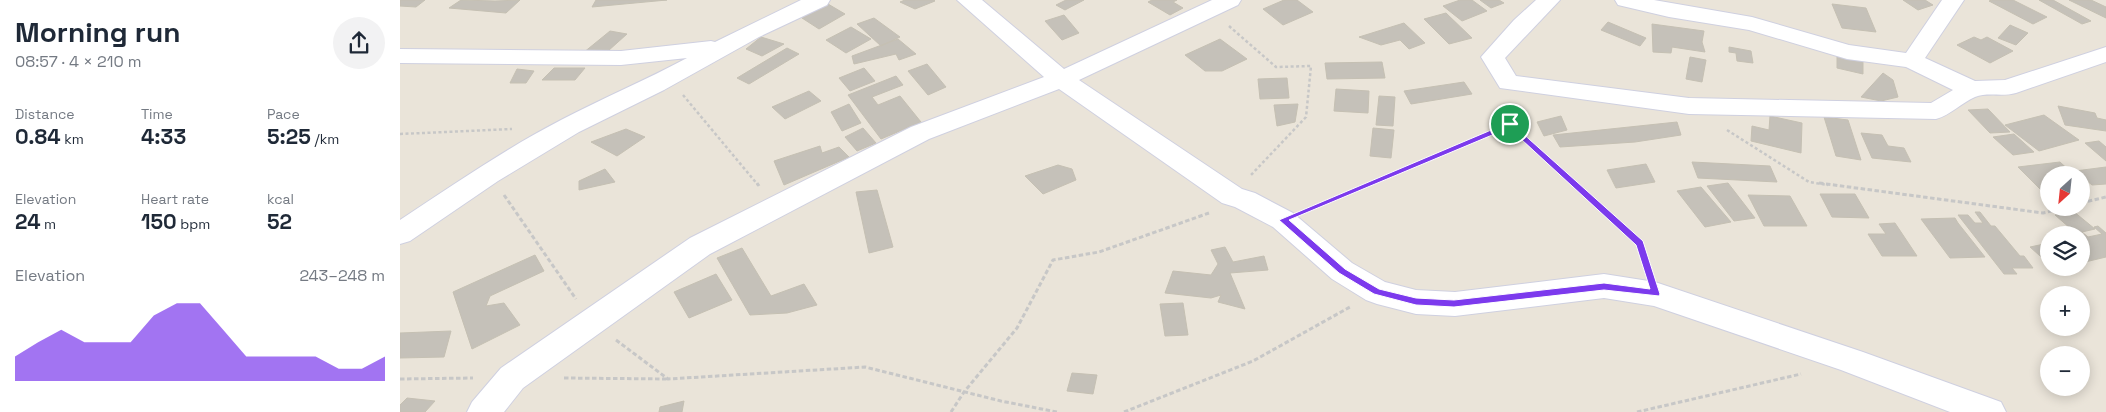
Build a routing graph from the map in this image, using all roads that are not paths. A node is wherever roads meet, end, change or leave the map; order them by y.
1 (819, 0) edge
2 (968, 0) edge
3 (1549, 0) edge
4 (1626, 0) edge
5 (1953, 0) edge
6 (1220, 4) edge
7 (725, 46) junction
8 (2106, 54) edge
9 (400, 56) edge
10 (1912, 60) junction
11 (1061, 79) junction
12 (1970, 89) junction
13 (400, 234) edge
14 (484, 412) edge
15 (1989, 412) edge

1 - 7 street
2 - 11 street
3 - 12 street
4 - 10 street
5 - 10 street
6 - 11 street
7 - 9 street
7 - 13 street
8 - 12 street
10 - 12 street
11 - 14 street
11 - 15 street

